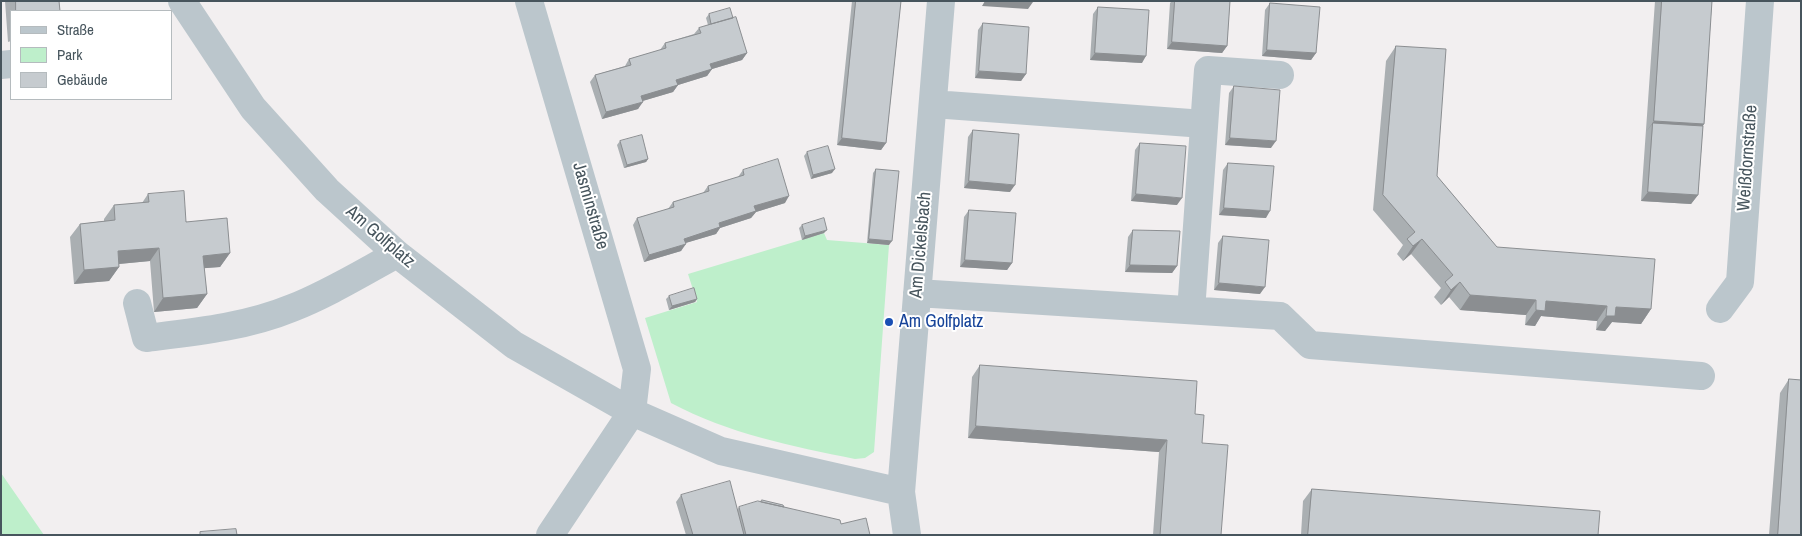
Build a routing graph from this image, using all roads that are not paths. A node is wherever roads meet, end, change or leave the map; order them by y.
1 (529, 1) edge
2 (942, 1) edge
3 (1760, 1) edge
4 (180, 7) edge
5 (1280, 76) dead end
6 (933, 104) junction
7 (1204, 124) junction
8 (397, 254) junction
9 (917, 293) junction
10 (1192, 296) dead end
11 (137, 303) dead end
12 (1720, 309) dead end
13 (1701, 376) dead end
14 (632, 412) junction
15 (901, 492) junction
16 (550, 535) edge
17 (907, 535) edge

1 - 14 street, Jasminstraße
2 - 6 street, Am Dickelsbach
3 - 12 street, Weißdornstraße
4 - 8 street, Am Golfplatz
5 - 7 street
6 - 7 street
6 - 9 street, Am Dickelsbach
7 - 10 street
8 - 11 street
8 - 14 street, Am Golfplatz
9 - 13 street
9 - 15 street, Am Dickelsbach
14 - 15 street, Am Golfplatz
14 - 16 street
15 - 17 street, Am Dickelsbach

